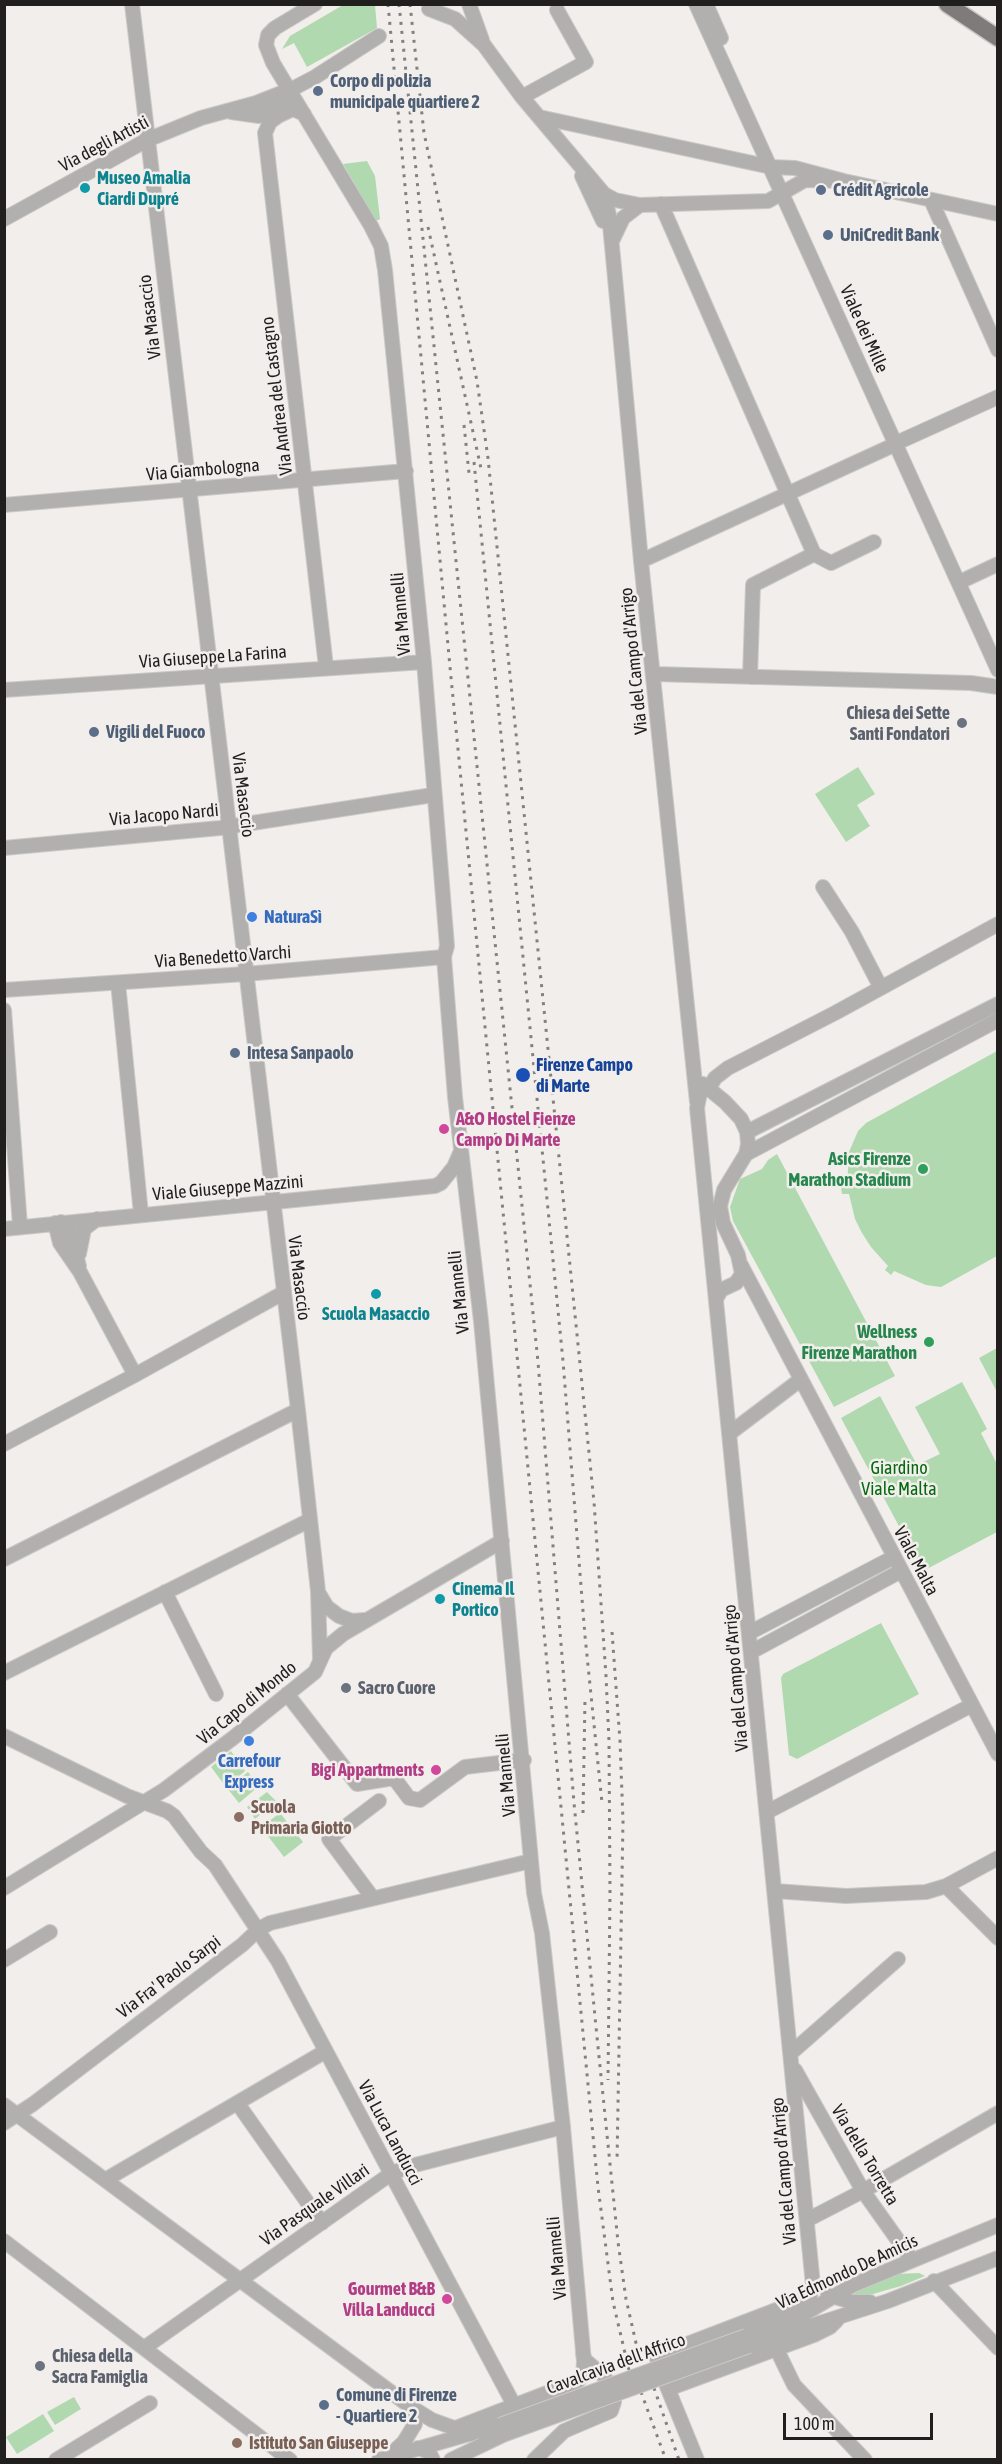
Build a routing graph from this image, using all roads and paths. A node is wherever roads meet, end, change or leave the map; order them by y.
1 (132, 4) edge
2 (315, 4) edge
3 (469, 4) edge
4 (696, 4) edge
5 (706, 4) edge
6 (947, 4) edge
7 (432, 10) edge
8 (558, 10) dead end
9 (998, 38) edge
10 (483, 44) junction
11 (292, 88) junction
12 (522, 97) junction
13 (225, 112) junction
14 (304, 114) junction
15 (539, 117) junction
16 (580, 126) junction
17 (147, 140) junction
18 (568, 151) junction
19 (775, 167) junction
20 (844, 181) junction
21 (786, 191) junction
22 (599, 198) junction
23 (931, 200) junction
24 (661, 204) junction
25 (640, 205) junction
26 (998, 214) edge
27 (4, 219) edge
28 (612, 247) junction
29 (998, 350) edge
30 (998, 397) edge
31 (899, 442) junction
32 (406, 471) junction
33 (305, 479) junction
34 (189, 489) junction
35 (789, 494) junction
36 (4, 505) edge
37 (874, 542) dead end
38 (814, 554) junction
39 (641, 561) junction
40 (998, 564) edge
41 (966, 579) junction
42 (994, 651) edge
43 (424, 662) junction
44 (326, 667) junction
45 (998, 670) edge
46 (654, 674) junction
47 (210, 675) junction
48 (750, 677) junction
49 (971, 683) junction
50 (998, 687) edge
51 (4, 690) edge
52 (433, 795) junction
53 (228, 827) junction
54 (4, 848) edge
55 (823, 887) dead end
56 (998, 924) edge
57 (444, 957) junction
58 (245, 974) junction
59 (118, 983) junction
60 (881, 988) junction
61 (4, 990) edge
62 (998, 1004) edge
63 (4, 1010) edge
64 (998, 1020) edge
65 (904, 1052) junction
66 (911, 1066) junction
67 (693, 1070) junction
68 (708, 1090) junction
69 (697, 1108) junction
70 (790, 1111) junction
71 (797, 1126) junction
72 (747, 1132) junction
73 (461, 1149) junction
74 (746, 1154) junction
75 (443, 1181) junction
76 (466, 1193) junction
77 (272, 1202) junction
78 (141, 1214) junction
79 (97, 1219) junction
80 (58, 1222) junction
81 (11, 1227) edge
82 (78, 1256) junction
83 (741, 1265) junction
84 (80, 1272) junction
85 (713, 1274) junction
86 (732, 1285) junction
87 (752, 1289) junction
88 (283, 1293) junction
89 (716, 1299) junction
90 (135, 1375) junction
91 (800, 1380) junction
92 (298, 1410) junction
93 (730, 1433) junction
94 (4, 1444) edge
95 (310, 1521) junction
96 (502, 1541) junction
97 (894, 1557) junction
98 (4, 1559) edge
99 (901, 1571) junction
100 (318, 1591) junction
101 (165, 1592) junction
102 (369, 1619) junction
103 (750, 1633) junction
104 (751, 1652) junction
105 (320, 1659) junction
106 (4, 1673) edge
107 (216, 1694) dead end
108 (287, 1694) junction
109 (972, 1705) junction
110 (4, 1736) edge
111 (998, 1754) edge
112 (524, 1760) junction
113 (380, 1801) dead end
114 (142, 1802) junction
115 (767, 1812) junction
116 (998, 1858) edge
117 (531, 1861) junction
118 (946, 1886) junction
119 (4, 1888) edge
120 (775, 1892) junction
121 (372, 1897) junction
122 (259, 1929) junction
123 (50, 1932) dead end
124 (998, 1938) edge
125 (898, 1959) dead end
126 (4, 1960) edge
127 (326, 2051) junction
128 (792, 2059) junction
129 (238, 2104) junction
130 (4, 2105) edge
131 (998, 2113) edge
132 (18, 2115) junction
133 (4, 2123) edge
134 (563, 2127) junction
135 (392, 2173) junction
136 (105, 2180) junction
137 (863, 2192) junction
138 (807, 2220) junction
139 (322, 2223) junction
140 (998, 2224) edge
141 (4, 2241) edge
142 (998, 2258) edge
143 (912, 2260) junction
144 (240, 2280) junction
145 (934, 2281) junction
146 (812, 2291) junction
147 (833, 2297) junction
148 (888, 2301) junction
149 (804, 2314) junction
150 (840, 2316) junction
151 (747, 2341) junction
152 (144, 2348) junction
153 (998, 2348) edge
154 (777, 2350) junction
155 (583, 2354) junction
156 (657, 2358) dead end
157 (605, 2377) dead end
158 (614, 2402) dead end
159 (150, 2403) dead end
160 (514, 2406) junction
161 (411, 2407) junction
162 (453, 2429) junction
163 (502, 2430) junction
164 (471, 2434) junction
165 (418, 2448) junction
166 (456, 2457) edge
167 (382, 2458) edge
168 (56, 2460) edge
169 (290, 2460) edge
170 (433, 2460) edge
171 (534, 2460) edge
172 (697, 2460) edge
173 (865, 2460) edge

1 - 17 street, Via Masaccio
2 - 11 street, Via Mannelli
3 - 10 street
4 - 19 street, Viale dei Mille
5 - 19 street, Viale dei Mille
6 - 9 main road
7 - 10 street
8 - 12 street
10 - 12 street
11 - 11 street
11 - 13 street, Via degli Artisti
11 - 13 street, Via degli Artisti
11 - 14 street, Via Mannelli
12 - 15 street
13 - 17 street, Via degli Artisti
14 - 32 street, Via Mannelli
14 - 33 street, Via Andrea del Castagno
15 - 16 street
15 - 18 street
16 - 18 street
16 - 19 street
17 - 27 street, Via degli Artisti
17 - 34 street, Via Masaccio
18 - 22 street
19 - 20 street
19 - 21 street, Viale dei Mille
20 - 21 street
20 - 23 street
21 - 24 street
21 - 31 street, Viale dei Mille
22 - 25 street
22 - 28 street, Via del Campo d'Arrigo
23 - 26 street
23 - 29 street
24 - 25 street
24 - 35 street
25 - 28 street
28 - 39 street, Via del Campo d'Arrigo
30 - 31 street
31 - 35 street
31 - 41 street, Viale dei Mille
31 - 42 street, Viale dei Mille
32 - 33 street, Via Giambologna
32 - 43 street, Via Mannelli
33 - 34 street, Via Giambologna
33 - 44 street, Via Andrea del Castagno
34 - 36 street, Via Giambologna
34 - 47 street, Via Masaccio
35 - 38 street
35 - 39 street
37 - 38 street
38 - 48 street
39 - 46 street, Via del Campo d'Arrigo
40 - 41 street
41 - 42 street, Viale dei Mille
42 - 45 street, Viale dei Mille
42 - 49 street
43 - 44 street, Via Giuseppe La Farina
43 - 52 street, Via Mannelli
44 - 47 street, Via Giuseppe La Farina
46 - 48 street
46 - 67 street, Via del Campo d'Arrigo
47 - 51 street, Via Giuseppe La Farina
47 - 53 street, Via Masaccio
48 - 49 street
49 - 50 street
52 - 53 street, Via Jacopo Nardi
52 - 57 street, Via Mannelli
53 - 54 street, Via Jacopo Nardi
53 - 58 street, Via Masaccio
55 - 60 street
56 - 60 street
57 - 58 street, Via Benedetto Varchi
57 - 73 street, Via Mannelli
58 - 59 street, Via Benedetto Varchi
58 - 77 street, Via Masaccio
59 - 61 street, Via Benedetto Varchi
59 - 78 street
60 - 68 street
62 - 65 street
63 - 81 street
64 - 66 street
65 - 66 street
65 - 70 street
66 - 71 street
67 - 68 street
67 - 69 street, Via del Campo d'Arrigo
68 - 69 street
68 - 72 street
69 - 85 street, Via del Campo d'Arrigo
70 - 71 street
70 - 72 street
71 - 74 street
72 - 74 street
73 - 75 street
73 - 76 street, Via Mannelli
74 - 83 street, Viale Malta
75 - 76 street
75 - 77 street, Viale Giuseppe Mazzini
76 - 96 street, Via Mannelli
77 - 78 street, Viale Giuseppe Mazzini
77 - 88 street, Via Masaccio
78 - 79 street, Viale Giuseppe Mazzini
79 - 80 street, Viale Giuseppe Mazzini
79 - 82 street
80 - 81 street, Viale Giuseppe Mazzini
80 - 82 street
80 - 84 street
82 - 84 street
83 - 86 street
83 - 87 street, Viale Malta
84 - 90 street
85 - 86 street
85 - 89 street, Via del Campo d'Arrigo
86 - 87 street
86 - 89 street
87 - 91 street, Viale Malta
88 - 90 street
88 - 92 street, Via Masaccio
89 - 93 street, Via del Campo d'Arrigo
90 - 94 street
91 - 93 street
91 - 97 street, Viale Malta
92 - 95 street, Via Masaccio
92 - 98 street
93 - 103 street, Via del Campo d'Arrigo
95 - 100 street, Via Masaccio
95 - 101 street
96 - 102 street, Via Capo di Mondo
96 - 112 street, Via Mannelli
97 - 99 street, Viale Malta
97 - 103 street
99 - 104 street
99 - 109 street, Viale Malta
100 - 102 street
100 - 105 street, Via Masaccio
101 - 106 street
101 - 107 street
102 - 105 street, Via Capo di Mondo
103 - 104 street, Via del Campo d'Arrigo
104 - 115 street, Via del Campo d'Arrigo
105 - 108 street, Via Capo di Mondo
108 - 112 street
108 - 114 street, Via Capo di Mondo
109 - 111 street, Viale Malta
109 - 115 street
110 - 114 street, Via Luca Landucci
112 - 117 street, Via Mannelli
113 - 121 street
114 - 119 street, Via Capo di Mondo
114 - 122 street, Via Luca Landucci
115 - 120 street, Via del Campo d'Arrigo
116 - 118 street
117 - 121 street, Via Fra' Paolo Sarpi
117 - 134 street, Via Mannelli
118 - 120 street
118 - 124 street
120 - 128 street, Via del Campo d'Arrigo
121 - 122 street, Via Fra' Paolo Sarpi
122 - 127 street, Via Luca Landucci
122 - 132 street, Via Fra' Paolo Sarpi
123 - 126 street
125 - 128 street
127 - 129 street
127 - 135 street, Via Luca Landucci
128 - 137 street, Via della Torretta
128 - 138 street, Via del Campo d'Arrigo
129 - 136 street
129 - 139 street
130 - 132 street
131 - 137 street
132 - 133 street, Via Fra' Paolo Sarpi
132 - 136 street
134 - 135 street, Via Pasquale Villari
134 - 155 street, Via Mannelli
135 - 139 street, Via Pasquale Villari
135 - 160 street, Via Luca Landucci
136 - 144 street
137 - 138 street
137 - 143 street, Via della Torretta
138 - 146 street, Via del Campo d'Arrigo
139 - 144 street, Via Pasquale Villari
140 - 143 street, Via Edmondo De Amicis
141 - 152 street
142 - 145 street
143 - 147 street, Via Edmondo De Amicis
144 - 152 street, Via Pasquale Villari
144 - 161 street
145 - 148 street
145 - 153 street
146 - 147 street
146 - 149 street, Via del Campo d'Arrigo
146 - 156 street
147 - 148 street
147 - 149 street, Via Edmondo De Amicis
148 - 150 street
149 - 151 street, Via Edmondo De Amicis
150 - 151 street
150 - 154 street
151 - 163 street, Cavalcavia dell'Affrico, bridge
152 - 169 street
154 - 172 street
154 - 173 street
155 - 157 street
155 - 160 street, Via Mannelli
158 - 171 street
159 - 168 street
160 - 162 street
161 - 162 street
161 - 167 street
162 - 164 street
163 - 164 street
163 - 166 street
164 - 165 street
165 - 167 street
165 - 170 street

